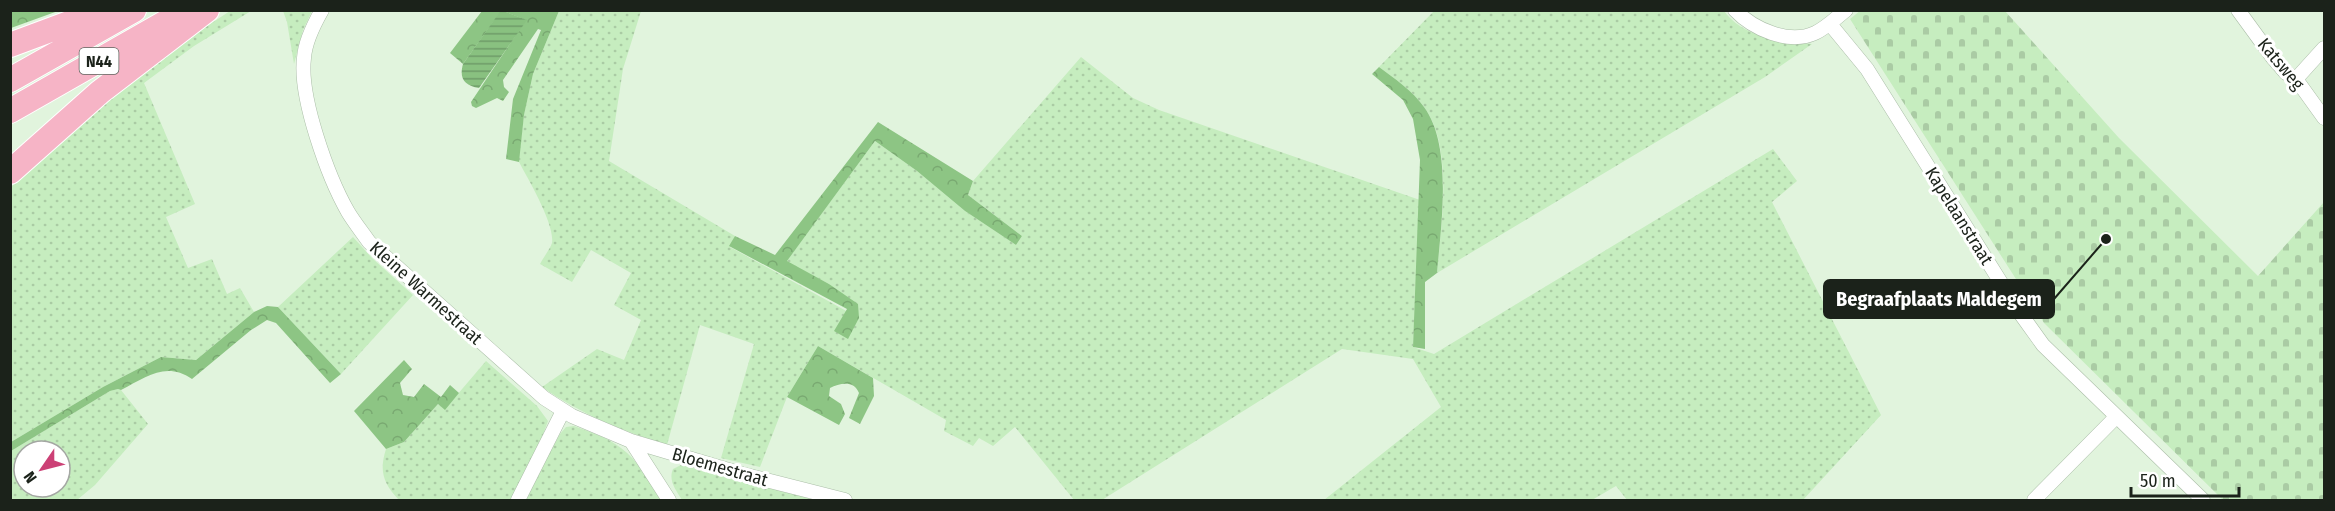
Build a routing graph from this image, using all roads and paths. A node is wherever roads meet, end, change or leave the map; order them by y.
1 (104, 10) edge
2 (134, 10) edge
3 (187, 10) edge
4 (207, 10) edge
5 (322, 10) edge
6 (1735, 10) edge
7 (1846, 10) edge
8 (2238, 10) edge
9 (1830, 24) junction
10 (10, 45) edge
11 (2325, 48) edge
12 (10, 80) edge
13 (2296, 80) junction
14 (10, 111) edge
15 (2325, 118) edge
16 (10, 172) edge
17 (563, 411) junction
18 (2116, 417) junction
19 (631, 441) junction
20 (518, 501) edge
21 (669, 501) edge
22 (845, 501) edge
23 (2034, 501) edge
24 (2203, 501) edge

1 - 10 highway
2 - 12 highway
3 - 14 highway, N44
4 - 16 highway
5 - 17 street, Kleine Warmestraat
6 - 9 street
7 - 9 street
8 - 13 street, Katsweg
9 - 18 street, Kapelaanstraat
11 - 13 street
13 - 15 street, Katsweg
17 - 19 street, Kleine Warmestraat
17 - 20 street
18 - 23 street
18 - 24 street, Kapelaanstraat
19 - 21 street
19 - 22 street, Bloemestraat

